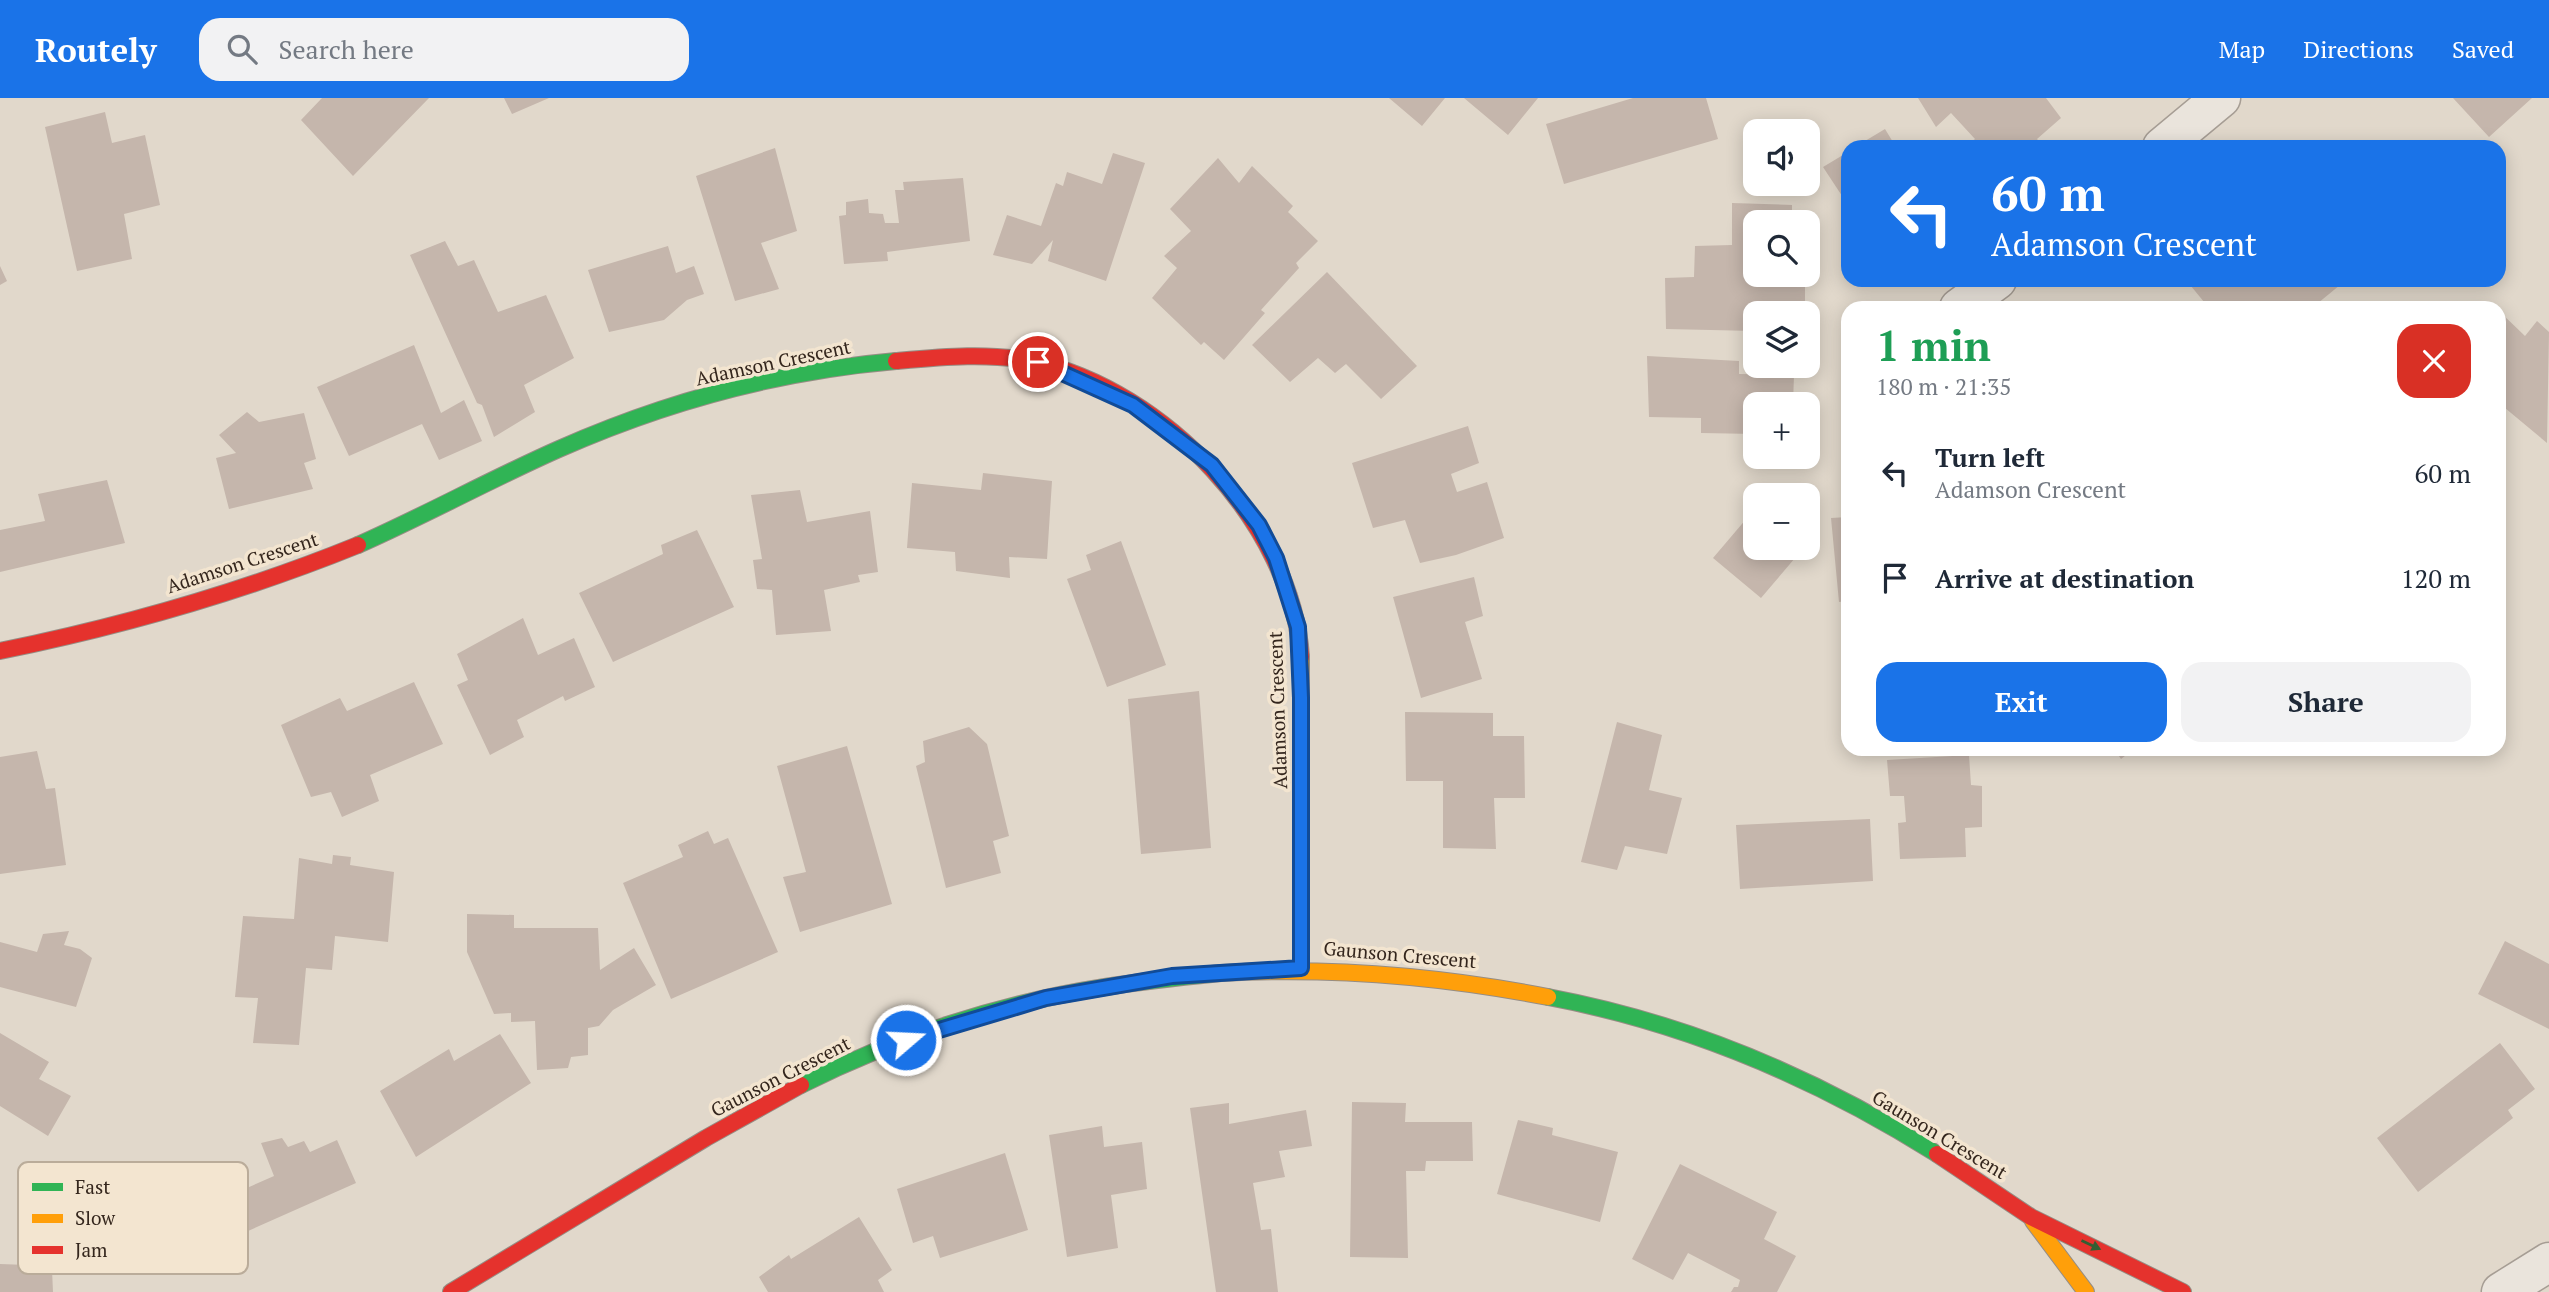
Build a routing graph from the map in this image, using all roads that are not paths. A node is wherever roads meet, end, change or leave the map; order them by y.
1 (2221, 98) edge
2 (2170, 140) edge
3 (1988, 287) edge
4 (1968, 301) edge
5 (0, 651) edge
6 (1301, 968) junction
7 (2029, 1216) junction
8 (2549, 1262) edge
9 (452, 1292) edge
10 (2086, 1292) edge
11 (2183, 1292) edge
12 (2501, 1292) edge

1 - 2 street
3 - 4 street
5 - 6 street, Adamson Crescent
6 - 7 street, Gaunson Crescent
6 - 9 street, Gaunson Crescent
7 - 10 street, Gaunson Crescent
7 -> 11 street, Gaunson Crescent
8 - 12 street

